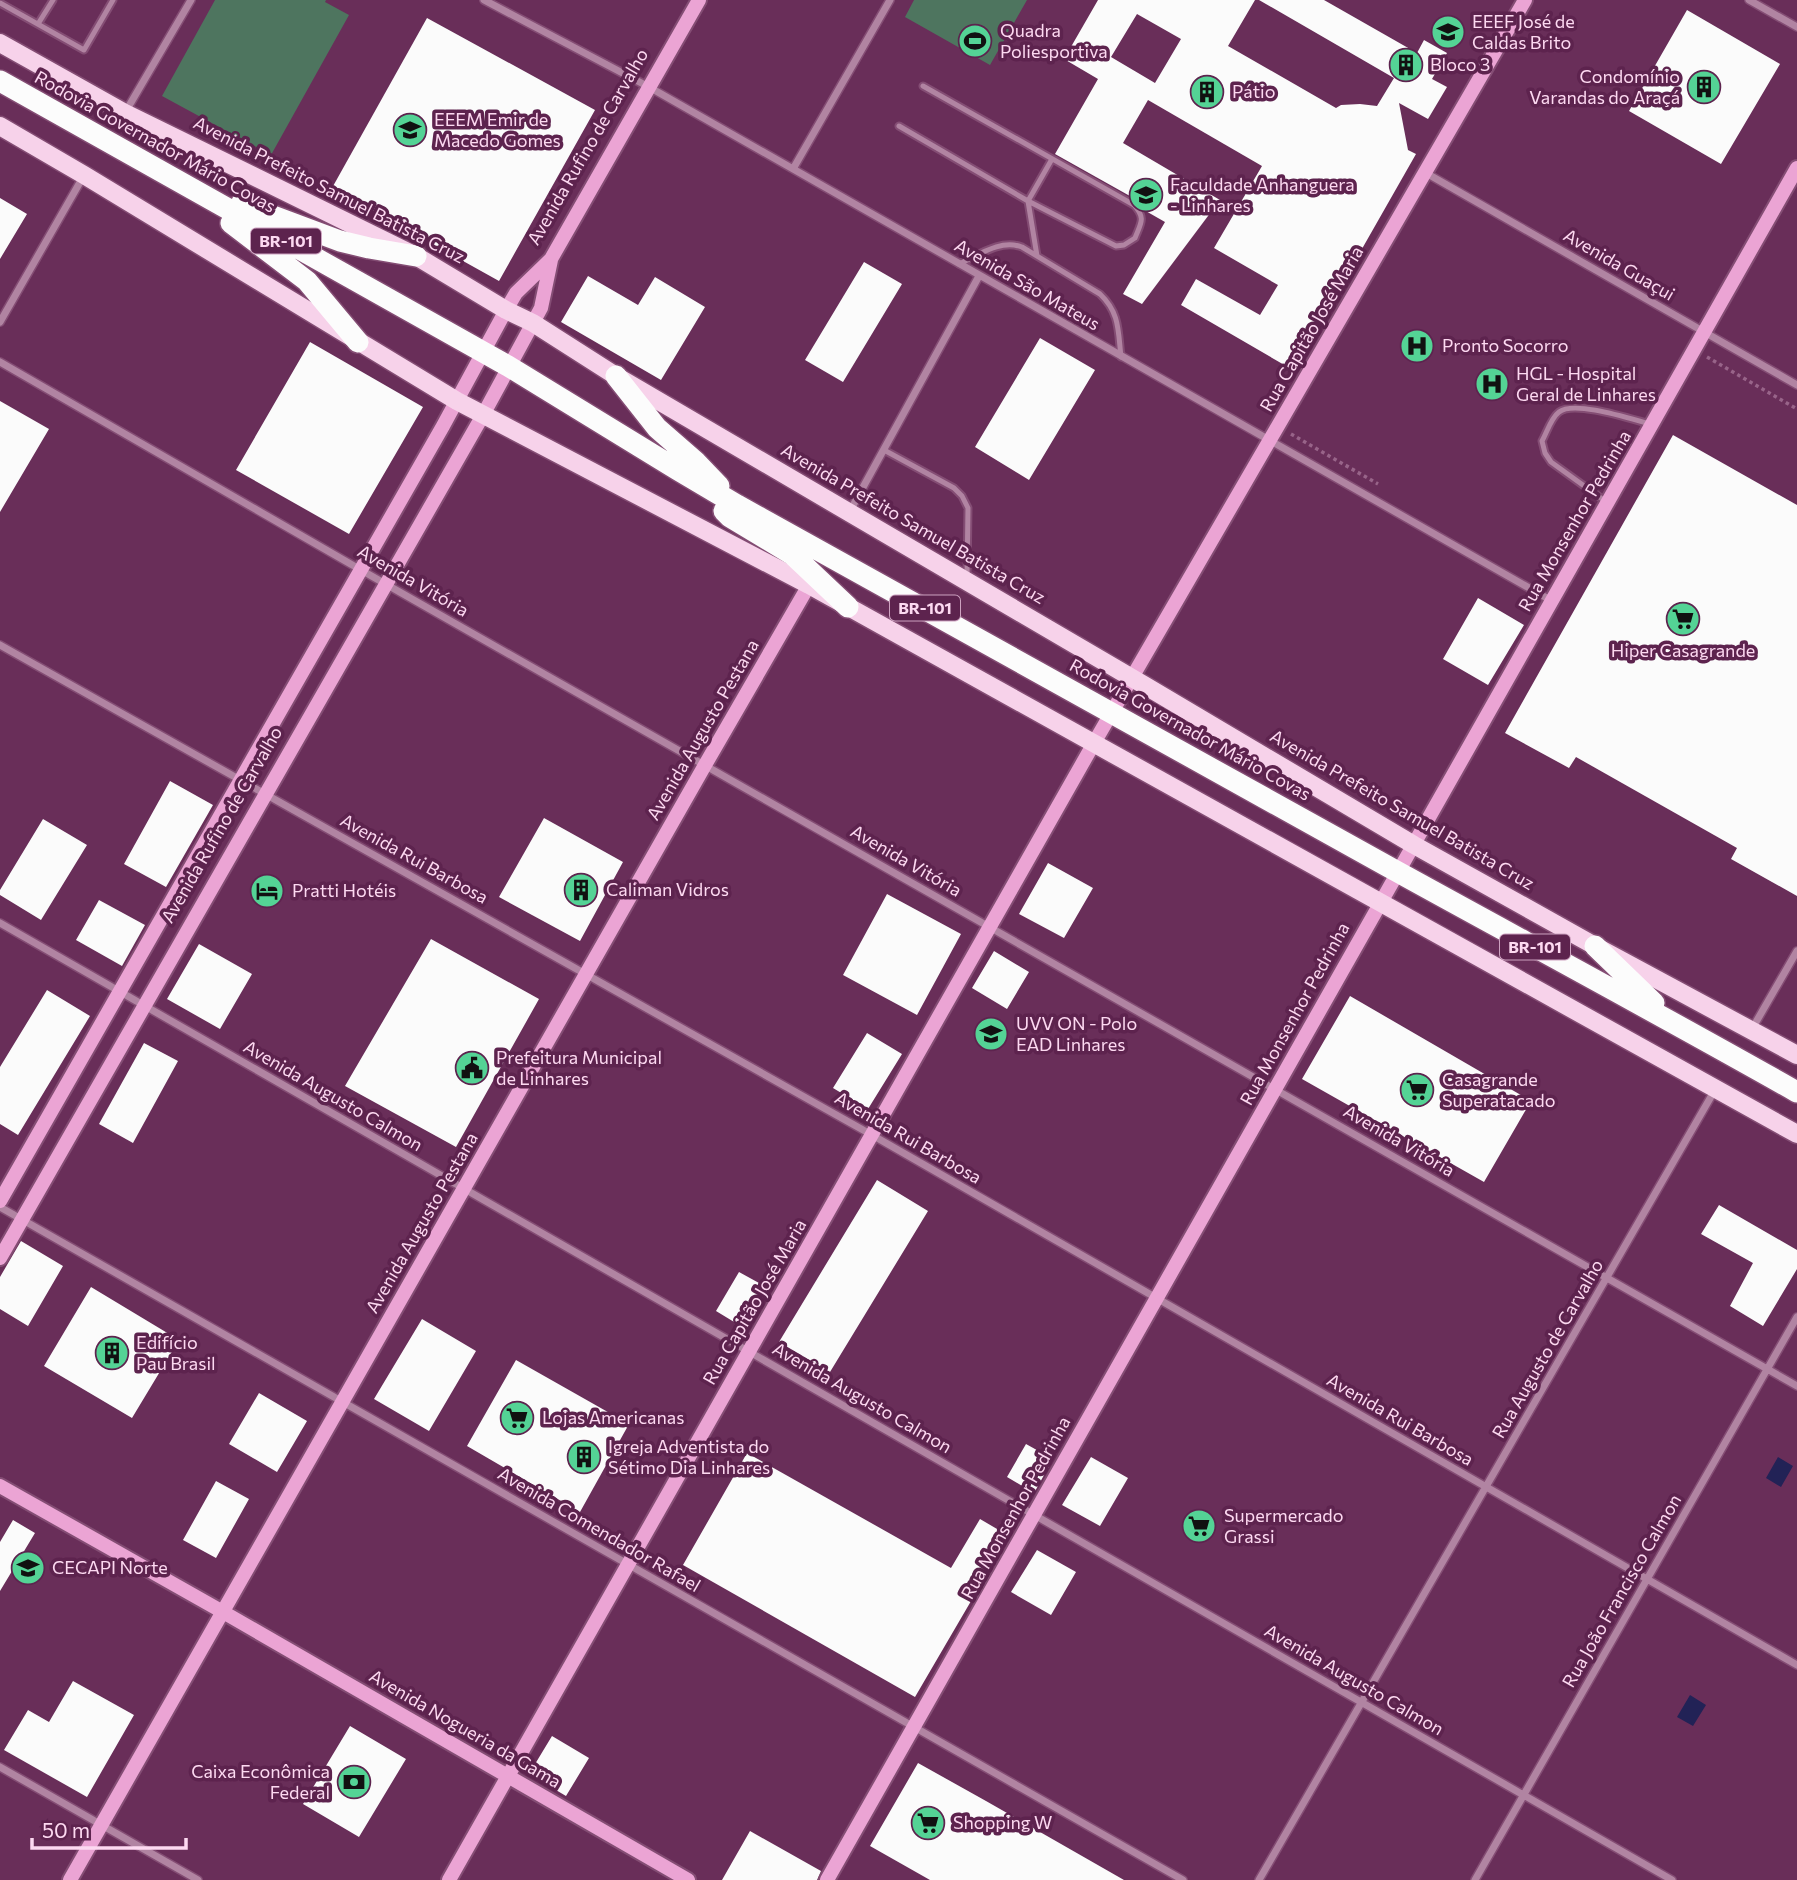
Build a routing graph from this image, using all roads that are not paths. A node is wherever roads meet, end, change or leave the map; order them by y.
1 (53, 0) edge
2 (113, 0) edge
3 (191, 0) edge
4 (484, 0) edge
5 (699, 0) edge
6 (890, 0) edge
7 (1525, 0) edge
8 (1749, 0) edge
9 (0, 1) edge
10 (38, 24) junction
11 (1797, 27) edge
12 (0, 43) edge
13 (0, 80) edge
14 (923, 86) dead end
15 (649, 88) junction
16 (125, 113) junction
17 (0, 126) edge
18 (899, 126) dead end
19 (1052, 159) junction
20 (1797, 168) edge
21 (793, 169) junction
22 (1425, 172) junction
23 (85, 175) junction
24 (173, 179) junction
25 (1028, 201) junction
26 (416, 256) junction
27 (1037, 256) junction
28 (551, 259) junction
29 (959, 264) junction
30 (979, 276) junction
31 (506, 310) junction
32 (0, 322) edge
33 (533, 323) junction
34 (1704, 332) junction
35 (358, 342) junction
36 (482, 351) junction
37 (1121, 357) junction
38 (0, 362) edge
39 (508, 366) junction
40 (616, 376) junction
41 (1797, 385) edge
42 (457, 401) junction
43 (483, 415) junction
44 (1652, 424) junction
45 (1275, 444) junction
46 (884, 450) junction
47 (678, 470) junction
48 (1607, 503) junction
49 (737, 505) junction
50 (849, 514) junction
51 (361, 570) junction
52 (967, 582) junction
53 (386, 584) junction
54 (810, 585) junction
55 (1552, 601) junction
56 (848, 607) junction
57 (0, 645) edge
58 (1132, 678) junction
59 (1113, 712) junction
60 (1094, 743) junction
61 (705, 765) junction
62 (241, 780) junction
63 (266, 794) junction
64 (1413, 845) junction
65 (1398, 872) junction
66 (1380, 902) junction
67 (0, 923) edge
68 (990, 927) junction
69 (1595, 946) junction
70 (1797, 951) edge
71 (586, 974) junction
72 (120, 991) junction
73 (145, 1006) junction
74 (1673, 1022) junction
75 (1751, 1031) junction
76 (1797, 1055) edge
77 (1717, 1088) junction
78 (1275, 1089) junction
79 (1797, 1093) edge
80 (1797, 1134) edge
81 (872, 1135) junction
82 (464, 1188) junction
83 (0, 1201) edge
84 (0, 1207) edge
85 (22, 1219) junction
86 (0, 1258) edge
87 (1607, 1278) junction
88 (1156, 1298) junction
89 (1797, 1317) edge
90 (749, 1352) junction
91 (1767, 1369) junction
92 (1797, 1387) edge
93 (342, 1402) junction
94 (0, 1486) edge
95 (1486, 1487) junction
96 (1034, 1515) junction
97 (628, 1564) junction
98 (1647, 1579) junction
99 (223, 1612) junction
100 (1797, 1665) edge
101 (1362, 1703) junction
102 (914, 1727) junction
103 (0, 1766) edge
104 (508, 1776) junction
105 (1523, 1795) junction
106 (101, 1825) junction
107 (70, 1880) edge
108 (198, 1880) edge
109 (449, 1880) edge
110 (688, 1880) edge
111 (827, 1880) edge
112 (1184, 1880) edge
113 (1259, 1880) edge
114 (1475, 1880) edge
115 (1672, 1880) edge

1 - 10 lane
2 - 10 lane
3 - 16 street
4 - 15 street, Avenida São Mateus
5 - 15 street, Avenida Rufino de Carvalho
6 - 21 street
7 - 22 street, Rua Capitão José Maria
8 - 11 street
9 - 10 lane
12 - 16 main road, Avenida Prefeito Samuel Batista Cruz
13 - 24 highway, Rodovia Governador Mário Covas / BR-101
14 - 19 lane
15 - 21 street, Avenida São Mateus
15 - 28 street, Avenida Rufino de Carvalho
16 - 26 main road, Avenida Prefeito Samuel Batista Cruz
17 - 23 main road
18 - 25 lane
19 - 25 lane
19 - 25 lane
20 - 34 street, Rua Monsenhor Pedrinha
21 - 29 street, Avenida São Mateus
22 - 34 street, Avenida Guaçui
22 - 45 street, Rua Capitão José Maria
23 - 32 street
23 - 35 main road
24 - 26 highway
24 - 35 highway
24 - 36 highway, Rodovia Governador Mário Covas / BR-101
25 - 27 lane
26 - 31 main road, Avenida Prefeito Samuel Batista Cruz
27 - 29 lane
27 - 37 lane
28 - 31 street, Avenida Rufino de Carvalho
28 - 33 street, Avenida Rufino de Carvalho
29 - 30 street, Avenida São Mateus
30 - 37 street, Avenida São Mateus
30 - 46 street
31 - 33 main road, Avenida Prefeito Samuel Batista Cruz
31 - 36 street, Avenida Rufino de Carvalho
33 - 39 street, Avenida Rufino de Carvalho
33 - 40 main road, Avenida Prefeito Samuel Batista Cruz
34 - 41 street, Avenida Guaçui
34 - 44 street, Rua Monsenhor Pedrinha
35 - 42 main road
36 - 39 highway, BR-101
36 - 42 street, Avenida Rufino de Carvalho
37 - 45 street, Avenida São Mateus
38 - 51 street, Avenida Vitória
39 - 43 street, Avenida Rufino de Carvalho
39 - 47 highway, Rodovia Governador Mário Covas / BR-101
40 - 49 highway
40 - 50 main road, Avenida Prefeito Samuel Batista Cruz
42 - 43 main road
42 - 51 street, Avenida Rufino de Carvalho
43 - 53 street, Avenida Rufino de Carvalho
43 - 54 main road
44 - 48 street, Rua Monsenhor Pedrinha
44 - 48 lane
45 - 55 street, Avenida São Mateus
45 - 58 street, Rua Capitão José Maria
46 - 50 street
46 - 52 lane
47 - 49 highway, Rodovia Governador Mário Covas / BR-101
47 - 56 highway
48 - 55 street, Rua Monsenhor Pedrinha
49 - 59 highway, Rodovia Governador Mário Covas / BR-101
50 - 52 main road, Avenida Prefeito Samuel Batista Cruz
51 - 53 street, Avenida Vitória
51 - 62 street, Avenida Rufino de Carvalho
52 - 58 main road, Avenida Prefeito Samuel Batista Cruz
53 - 61 street, Avenida Vitória
53 - 63 street, Avenida Rufino de Carvalho
54 - 56 main road
54 - 61 street, Avenida Augusto Pestana
55 - 64 street, Rua Monsenhor Pedrinha
56 - 60 main road
57 - 62 street, Avenida Rui Barbosa
58 - 59 street, Rua Capitão José Maria
58 - 64 main road, Avenida Prefeito Samuel Batista Cruz
59 - 60 street, Rua Capitão José Maria
59 - 65 highway, Rodovia Governador Mário Covas / BR-101
60 - 66 main road
60 - 68 street, Rua Capitão José Maria
61 - 68 street, Avenida Vitória
61 - 71 street, Avenida Augusto Pestana
62 - 63 street, Avenida Rui Barbosa
62 - 72 street, Avenida Rufino de Carvalho
63 - 71 street, Avenida Rui Barbosa
63 - 73 street, Avenida Rufino de Carvalho
64 - 65 street, Rua Monsenhor Pedrinha
64 - 69 main road, Avenida Prefeito Samuel Batista Cruz
65 - 66 street, Rua Monsenhor Pedrinha
65 - 74 highway, Rodovia Governador Mário Covas / BR-101
66 - 77 main road
66 - 78 street, Rua Monsenhor Pedrinha
67 - 72 street, Avenida Augusto Calmon
68 - 78 street, Avenida Vitória
68 - 81 street, Rua Capitão José Maria
69 - 74 highway
69 - 75 main road, Avenida Prefeito Samuel Batista Cruz
70 - 75 street
71 - 81 street, Avenida Rui Barbosa
71 - 82 street, Avenida Augusto Pestana
72 - 73 street, Avenida Augusto Calmon
72 - 83 street, Avenida Rufino de Carvalho
73 - 82 street, Avenida Augusto Calmon
73 - 85 street, Avenida Rufino de Carvalho
74 - 79 highway, Rodovia Governador Mário Covas / BR-101
75 - 76 main road, Avenida Prefeito Samuel Batista Cruz
77 - 80 main road
77 - 87 street, Rua Augusto de Carvalho
78 - 87 street, Avenida Vitória
78 - 88 street, Rua Monsenhor Pedrinha
81 - 88 street, Avenida Rui Barbosa
81 - 90 street, Rua Capitão José Maria
82 - 90 street, Avenida Augusto Calmon
82 - 93 street, Avenida Augusto Pestana
84 - 85 street, Avenida Comendador Rafael
85 - 86 street, Avenida Rufino de Carvalho
85 - 93 street, Avenida Comendador Rafael
87 - 91 street, Avenida Vitória
87 - 95 street, Rua Augusto de Carvalho
88 - 95 street, Avenida Rui Barbosa
88 - 96 street, Rua Monsenhor Pedrinha
89 - 91 street, Rua João Francisco Calmon
90 - 96 street, Avenida Augusto Calmon
90 - 97 street, Rua Capitão José Maria
91 - 92 street, Avenida Vitória
91 - 98 street, Rua João Francisco Calmon
93 - 97 street, Avenida Comendador Rafael
93 - 99 street, Avenida Augusto Pestana
94 - 99 street, Avenida Nogueria da Gama
95 - 98 street, Avenida Rui Barbosa
95 - 101 street, Rua Augusto de Carvalho
96 - 101 street, Avenida Augusto Calmon
96 - 102 street, Rua Monsenhor Pedrinha
97 - 102 street, Avenida Comendador Rafael
97 - 104 street, Rua Capitão José Maria
98 - 100 street, Avenida Rui Barbosa
98 - 105 street, Rua João Francisco Calmon
99 - 104 street, Avenida Nogueria da Gama
99 - 106 street, Avenida Augusto Pestana
101 - 105 street, Avenida Augusto Calmon
101 - 113 street, Rua Augusto de Carvalho
102 - 111 street, Rua Monsenhor Pedrinha
102 - 112 street, Avenida Comendador Rafael
103 - 106 street
104 - 109 street, Rua Capitão José Maria
104 - 110 street, Avenida Nogueria da Gama
105 - 114 street, Rua João Francisco Calmon
105 - 115 street, Avenida Augusto Calmon
106 - 107 street, Avenida Augusto Pestana
106 - 108 street

